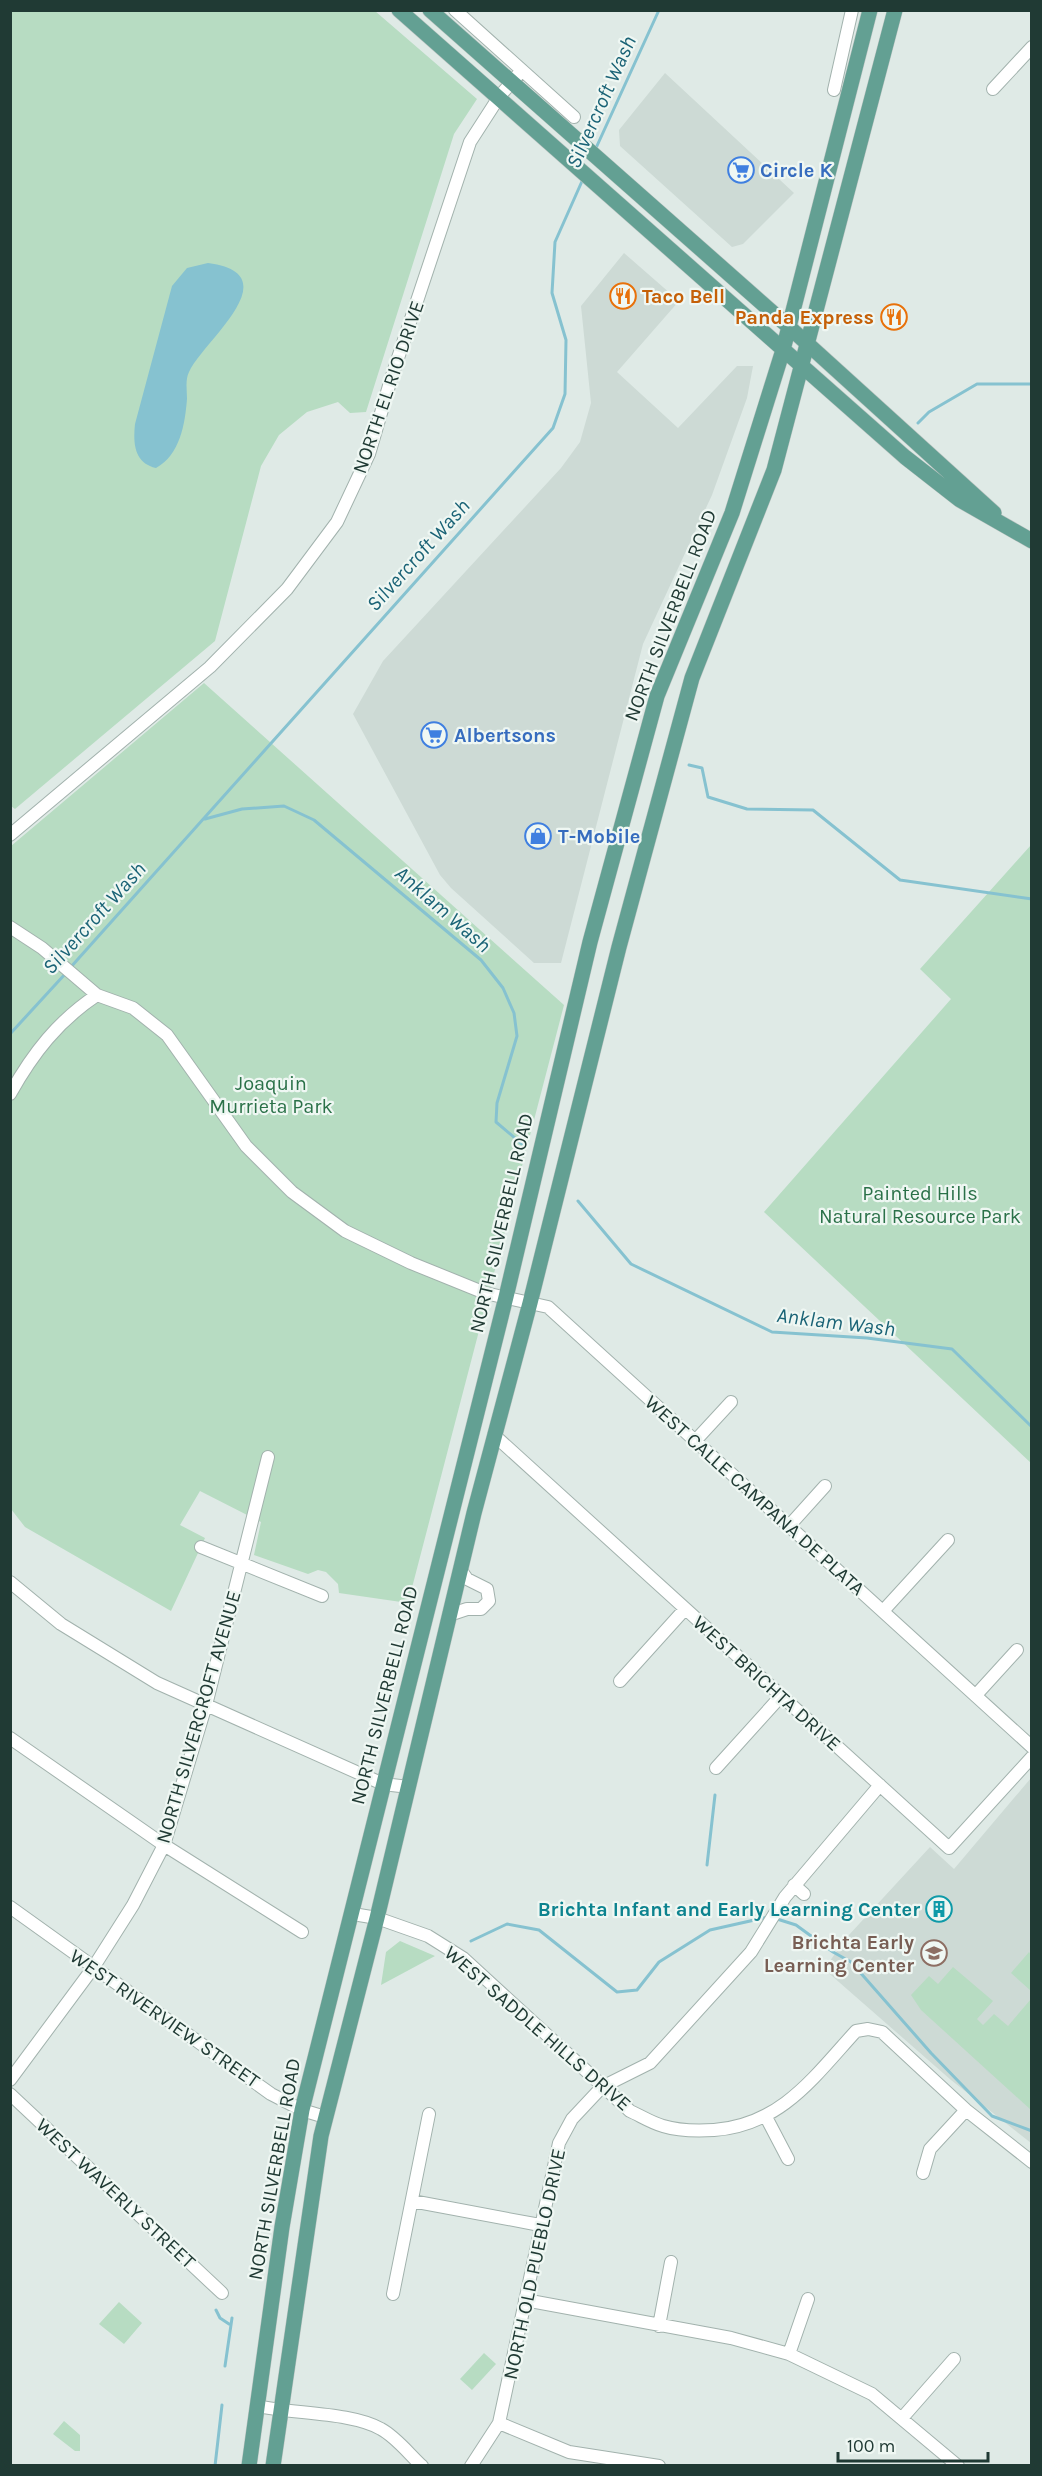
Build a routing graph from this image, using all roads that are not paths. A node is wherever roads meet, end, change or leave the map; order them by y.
1 (399, 10) edge
2 (430, 10) edge
3 (455, 10) edge
4 (852, 10) edge
5 (870, 10) edge
6 (895, 10) edge
7 (1032, 47) edge
8 (517, 76) junction
9 (993, 89) dead end
10 (834, 90) dead end
11 (499, 97) junction
12 (574, 117) dead end
13 (662, 215) junction
14 (649, 231) junction
15 (789, 327) junction
16 (808, 345) junction
17 (783, 350) junction
18 (802, 368) junction
19 (1016, 533) junction
20 (1032, 541) edge
21 (10, 835) edge
22 (10, 927) edge
23 (97, 995) junction
24 (10, 1095) edge
25 (506, 1297) junction
26 (530, 1303) junction
27 (731, 1402) dead end
28 (473, 1428) junction
29 (494, 1435) junction
30 (695, 1441) junction
31 (268, 1457) dead end
32 (825, 1486) dead end
33 (789, 1526) junction
34 (948, 1540) dead end
35 (201, 1547) dead end
36 (241, 1564) junction
37 (460, 1569) junction
38 (10, 1582) edge
39 (322, 1596) dead end
40 (685, 1609) junction
41 (883, 1611) junction
42 (449, 1615) junction
43 (1017, 1650) dead end
44 (620, 1681) dead end
45 (976, 1695) junction
46 (781, 1696) junction
47 (206, 1705) junction
48 (10, 1738) edge
49 (1032, 1747) edge
50 (1032, 1757) edge
51 (716, 1768) dead end
52 (383, 1784) junction
53 (880, 1785) junction
54 (409, 1787) junction
55 (164, 1845) junction
56 (10, 1907) edge
57 (353, 1914) junction
58 (377, 1918) junction
59 (302, 1932) dead end
60 (93, 1968) junction
61 (10, 2080) edge
62 (602, 2086) junction
63 (10, 2094) edge
64 (302, 2110) junction
65 (966, 2110) junction
66 (429, 2114) dead end
67 (325, 2117) junction
68 (766, 2117) junction
69 (788, 2159) dead end
70 (1032, 2163) edge
71 (923, 2173) dead end
72 (412, 2200) junction
73 (540, 2225) junction
74 (671, 2262) dead end
75 (222, 2293) dead end
76 (393, 2294) dead end
77 (808, 2299) dead end
78 (525, 2300) junction
79 (658, 2326) junction
80 (789, 2354) junction
81 (954, 2360) dead end
82 (258, 2406) junction
83 (282, 2412) junction
84 (903, 2417) junction
85 (499, 2423) junction
86 (249, 2466) edge
87 (273, 2466) edge
88 (423, 2466) edge
89 (471, 2466) edge
90 (659, 2466) edge
91 (958, 2466) edge

1 - 11 main road
2 - 8 main road
3 - 8 street
4 - 10 street
5 - 15 main road, NORTH SILVERBELL ROAD
6 - 16 main road, NORTH SILVERBELL ROAD
7 - 9 street
8 - 11 street, NORTH EL RIO DRIVE
8 - 12 street
8 - 13 main road
11 - 14 main road
11 - 21 street, NORTH EL RIO DRIVE
13 - 14 main road
13 - 15 main road
14 - 17 main road
15 - 16 main road
15 - 17 main road, NORTH SILVERBELL ROAD
16 - 18 main road, NORTH SILVERBELL ROAD
16 - 19 main road
17 - 18 main road
17 - 25 main road, NORTH SILVERBELL ROAD
18 - 19 main road
18 - 26 main road, NORTH SILVERBELL ROAD
19 - 20 main road
22 - 23 street, WEST CALLE CAMPANA DE PLATA
23 - 24 street
23 - 25 street, WEST CALLE CAMPANA DE PLATA
25 - 26 street, WEST CALLE CAMPANA DE PLATA
25 - 28 main road, NORTH SILVERBELL ROAD
26 - 29 main road, NORTH SILVERBELL ROAD
26 - 30 street, WEST CALLE CAMPANA DE PLATA
27 - 30 street
28 - 29 main road
28 - 52 main road, NORTH SILVERBELL ROAD
29 - 37 main road, NORTH SILVERBELL ROAD
29 - 40 street, WEST BRICHTA DRIVE
30 - 33 street, WEST CALLE CAMPANA DE PLATA
31 - 36 street, NORTH SILVERCROFT AVENUE
32 - 33 street
33 - 41 street, WEST CALLE CAMPANA DE PLATA
34 - 41 street
35 - 36 street
36 - 39 street
36 - 47 street, NORTH SILVERCROFT AVENUE
37 - 42 main road, NORTH SILVERBELL ROAD
37 - 42 street
38 - 47 street
40 - 44 street
40 - 46 street, WEST BRICHTA DRIVE
41 - 45 street, WEST CALLE CAMPANA DE PLATA
42 - 54 main road, NORTH SILVERBELL ROAD
43 - 45 street
45 - 49 street, WEST CALLE CAMPANA DE PLATA
46 - 51 street
46 - 53 street, WEST BRICHTA DRIVE
47 - 52 street
47 - 55 street, NORTH SILVERCROFT AVENUE
48 - 55 street
50 - 53 street, WEST BRICHTA DRIVE
52 - 54 street
52 - 57 main road, NORTH SILVERBELL ROAD
53 - 62 street, NORTH OLD PUEBLO DRIVE
54 - 58 main road, NORTH SILVERBELL ROAD
55 - 59 street
55 - 60 street, NORTH SILVERCROFT AVENUE
56 - 60 street, WEST RIVERVIEW STREET
57 - 58 street, WEST SADDLE HILLS DRIVE
57 - 64 main road, NORTH SILVERBELL ROAD
58 - 62 street, WEST SADDLE HILLS DRIVE
58 - 67 main road, NORTH SILVERBELL ROAD
60 - 61 street, NORTH SILVERCROFT AVENUE
60 - 64 street, WEST RIVERVIEW STREET
62 - 68 street, WEST SADDLE HILLS DRIVE
62 - 73 street, NORTH OLD PUEBLO DRIVE
63 - 75 street, WEST WAVERLY STREET
64 - 67 street, WEST RIVERVIEW STREET
64 - 82 main road, NORTH SILVERBELL ROAD
65 - 68 street, WEST SADDLE HILLS DRIVE
65 - 70 street
65 - 71 street
66 - 72 street
67 - 83 main road, NORTH SILVERBELL ROAD
68 - 69 street
72 - 73 street
72 - 76 street
73 - 78 street, NORTH OLD PUEBLO DRIVE
74 - 79 street
77 - 80 street
78 - 79 street
78 - 85 street, NORTH OLD PUEBLO DRIVE
79 - 80 street
80 - 84 street
81 - 84 street
82 - 83 street
82 - 86 main road, NORTH SILVERBELL ROAD
83 - 87 main road, NORTH SILVERBELL ROAD
83 - 88 street
84 - 91 street
85 - 89 street, NORTH OLD PUEBLO DRIVE
85 - 90 street

